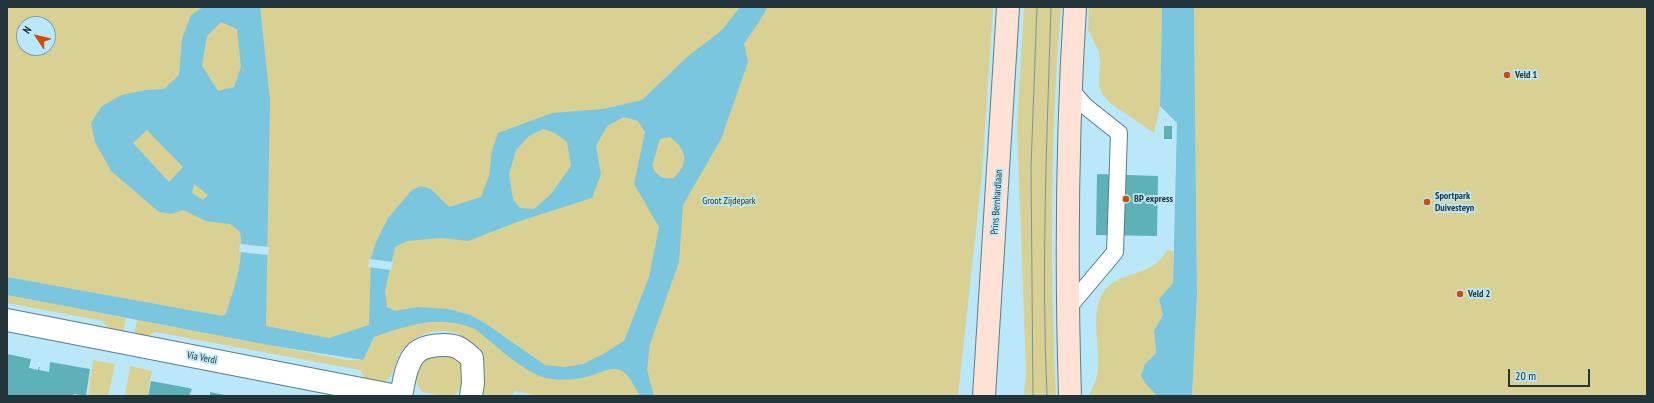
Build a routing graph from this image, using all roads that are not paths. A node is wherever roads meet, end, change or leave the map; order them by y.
1 (1008, 7) edge
2 (1075, 7) edge
3 (1070, 89) junction
4 (1068, 308) junction
5 (7, 320) edge
6 (397, 396) edge
7 (402, 396) edge
8 (471, 396) edge
9 (984, 396) edge
10 (1070, 396) edge

1 - 9 main road, Prins Bernhardlaan
2 - 3 main road
3 - 4 main road
3 - 4 lane
4 - 10 main road
5 - 6 street, Via Verdi
7 - 8 street

